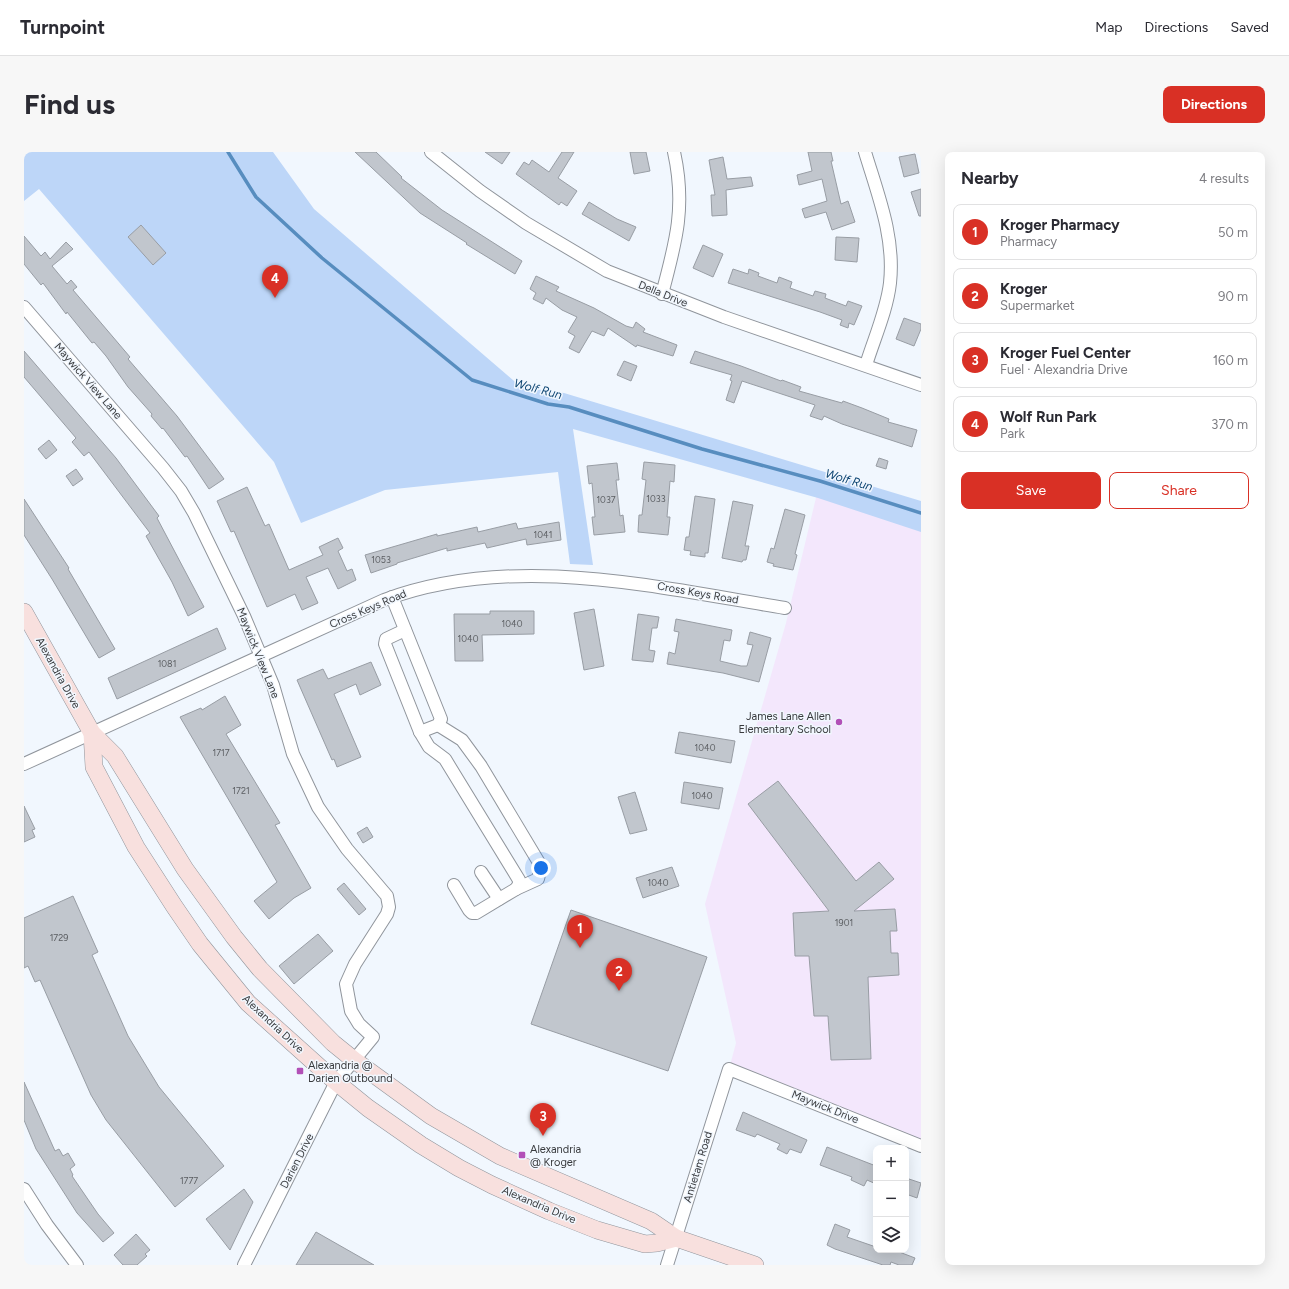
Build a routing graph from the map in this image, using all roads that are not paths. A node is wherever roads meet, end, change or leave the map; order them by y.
1 (431, 152) edge
2 (674, 152) edge
3 (865, 152) edge
4 (662, 294) junction
5 (24, 307) edge
6 (866, 365) junction
7 (921, 385) edge
8 (392, 597) junction
9 (785, 608) dead end
10 (24, 612) edge
11 (406, 630) junction
12 (262, 655) junction
13 (438, 725) junction
14 (420, 732) junction
15 (92, 733) junction
16 (24, 764) edge
17 (481, 872) dead end
18 (454, 885) dead end
19 (516, 889) junction
20 (499, 899) junction
21 (354, 1060) junction
22 (729, 1069) joint
23 (336, 1082) junction
24 (921, 1146) edge
25 (24, 1189) edge
26 (676, 1238) junction
27 (77, 1265) edge
28 (244, 1265) edge
29 (667, 1265) edge
30 (755, 1265) edge

1 - 4 street, Della Drive
2 - 4 street
3 - 6 street
4 - 6 street, Della Drive
5 - 12 street, Maywick View Lane
6 - 7 street, Della Drive
8 - 9 street, Cross Keys Road
8 - 11 street
8 - 12 street, Cross Keys Road
10 - 15 main road, Alexandria Drive
11 - 13 street
11 - 14 street
12 - 15 street, Cross Keys Road
12 - 21 street, Maywick View Lane
13 - 14 street
13 - 19 street
14 - 19 street
15 - 16 street, Cross Keys Road
15 - 21 main road, Alexandria Drive
15 - 23 main road, Alexandria Drive
17 - 20 street
18 - 20 street
19 - 20 street
21 - 23 street, Darien Drive
21 - 26 main road, Alexandria Drive
22 - 24 street, Maywick Drive
22 - 26 street, Antietam Road
23 - 26 main road, Alexandria Drive
23 - 28 street, Darien Drive
25 - 27 street
26 - 29 street, Antietam Road
26 - 30 main road, Alexandria Drive

